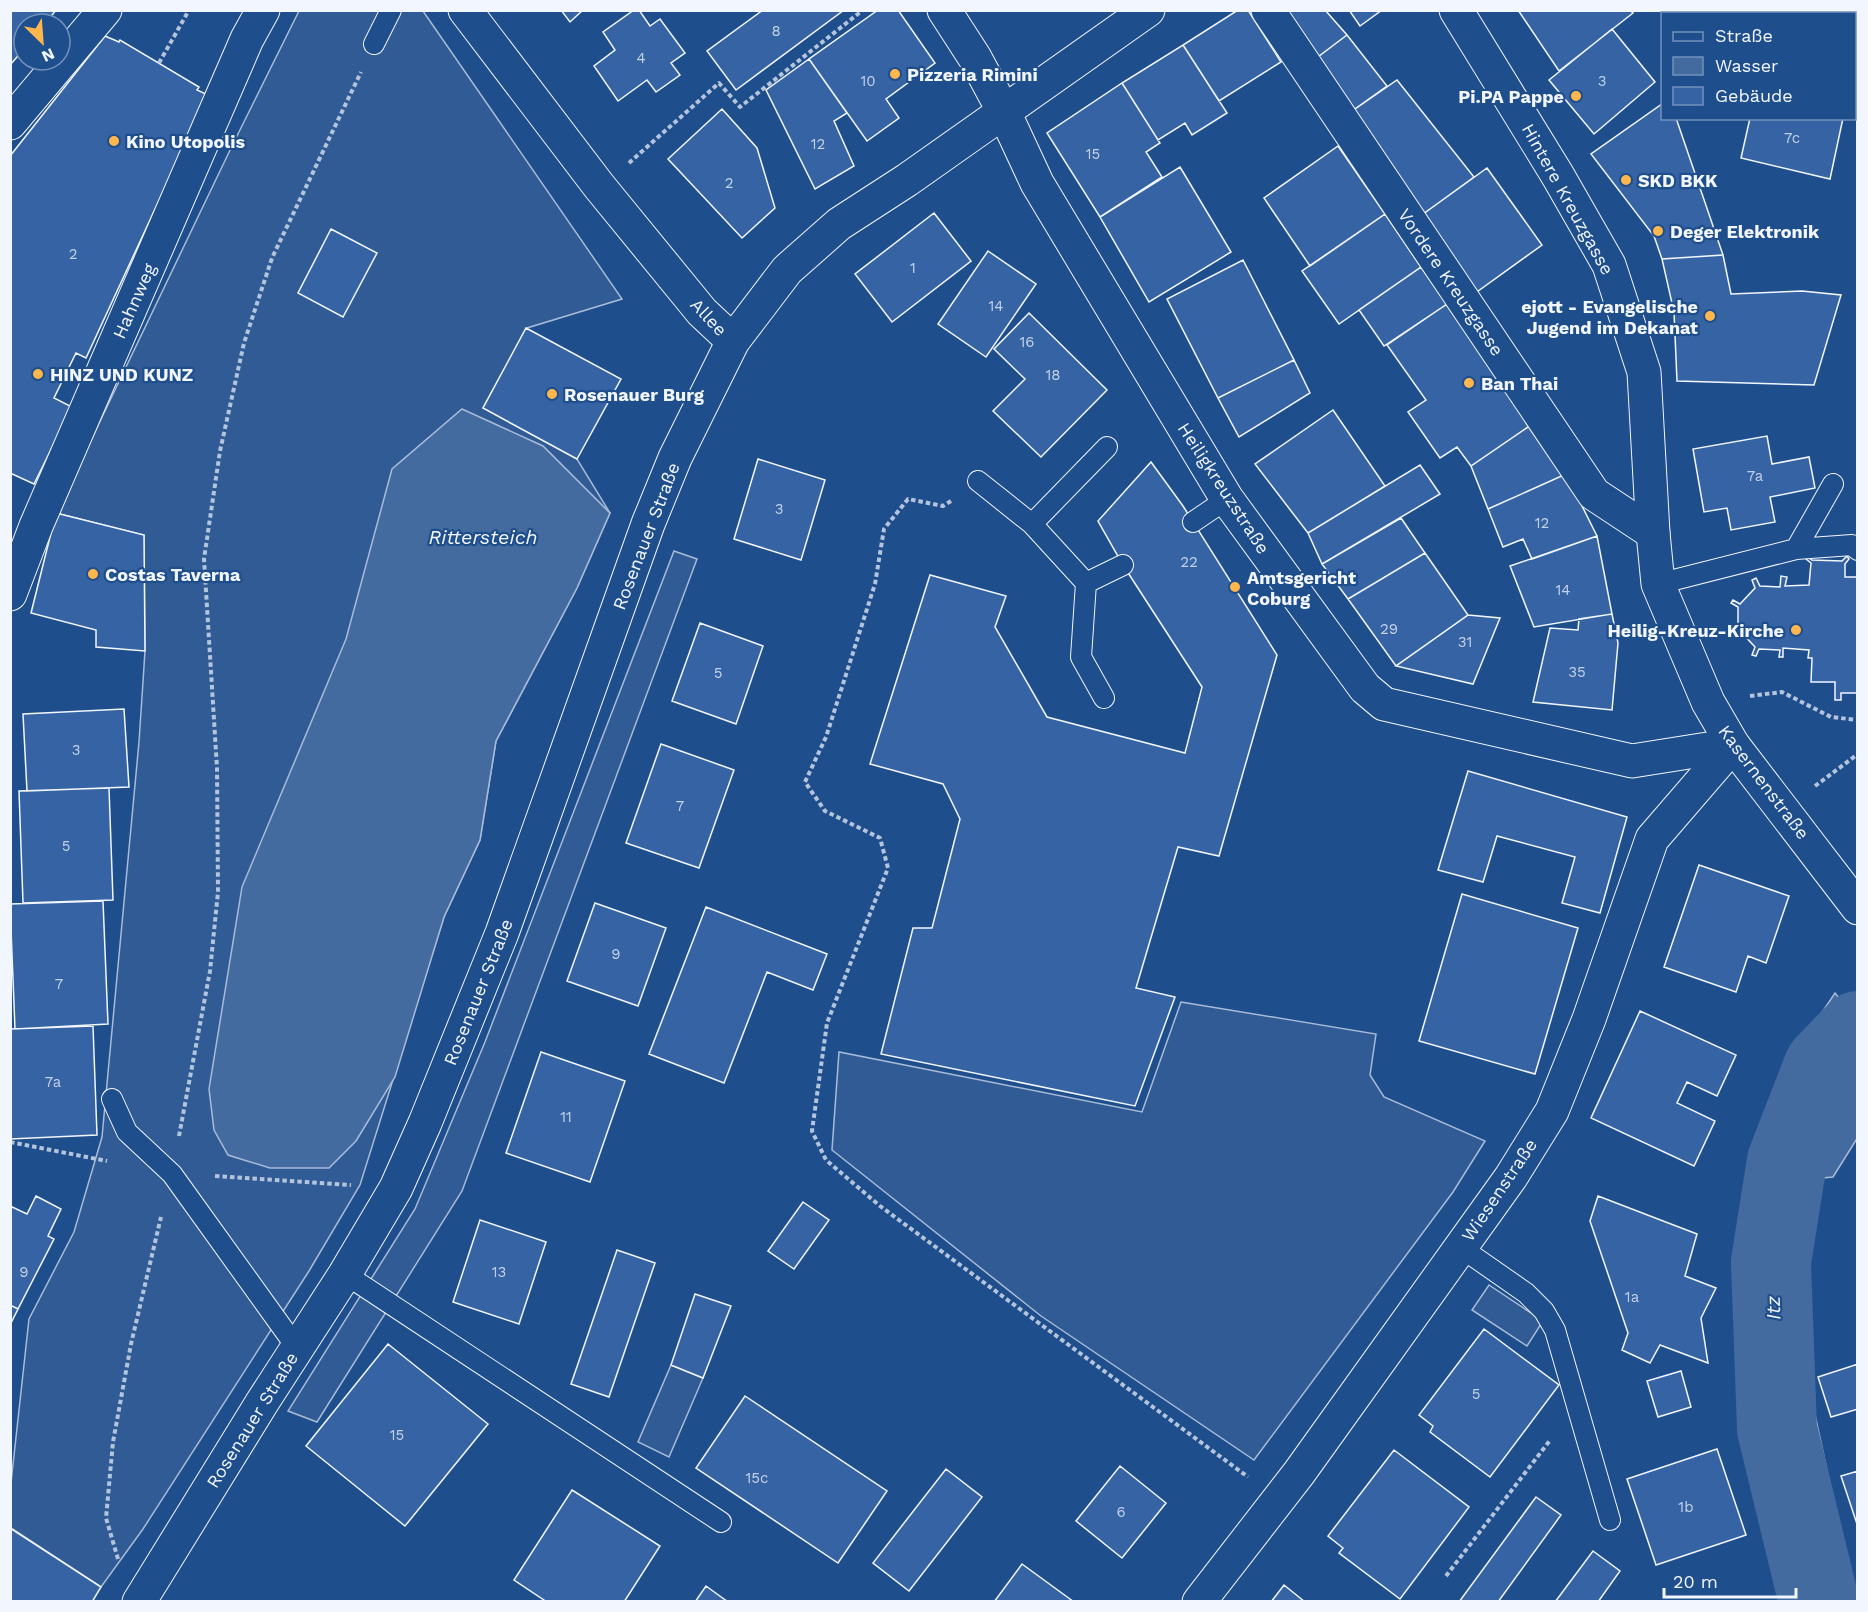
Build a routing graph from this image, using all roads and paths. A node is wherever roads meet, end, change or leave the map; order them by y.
1 (105, 10) edge
2 (189, 10) edge
3 (263, 10) edge
4 (391, 10) edge
5 (465, 10) edge
6 (863, 10) edge
7 (944, 10) edge
8 (1148, 10) edge
9 (1268, 10) edge
10 (1456, 10) edge
11 (374, 44) joint
12 (159, 63) dead end
13 (1004, 112) junction
14 (10, 123) edge
15 (643, 152) dead end
16 (733, 341) junction
17 (1107, 447) dead end
18 (978, 481) joint
19 (1833, 484) dead end
20 (1227, 499) junction
21 (1193, 522) dead end
22 (1032, 524) junction
23 (1653, 533) junction
24 (1796, 549) junction
25 (1857, 550) edge
26 (1123, 565) dead end
27 (1086, 583) junction
28 (1658, 584) junction
29 (10, 594) edge
30 (1684, 648) joint
31 (1104, 698) dead end
32 (1708, 702) junction
33 (1857, 720) edge
34 (1733, 745) junction
35 (1857, 754) edge
36 (1784, 810) junction
37 (1850, 897) edge
38 (112, 1099) dead end
39 (10, 1142) edge
40 (172, 1174) junction
41 (396, 1188) junction
42 (1460, 1247) junction
43 (345, 1274) junction
44 (297, 1348) junction
45 (1577, 1406) junction
46 (1277, 1499) junction
47 (1611, 1520) dead end
48 (721, 1522) dead end
49 (118, 1560) dead end
50 (1446, 1576) dead end
51 (139, 1602) edge
52 (1199, 1602) edge

1 - 14 street
2 - 12 path
3 - 29 street, Hahnweg
4 - 11 lane
5 - 16 street, Allee
6 - 15 path
7 - 13 street, Heiligkreuzstraße
8 - 13 street, Allee
9 - 23 street, Vordere Kreuzgasse
10 - 23 street, Hintere Kreuzgasse
11 - 40 path
13 - 16 street, Allee
13 - 20 street, Heiligkreuzstraße
16 - 41 street, Rosenauer Straße
17 - 22 lane
18 - 22 lane
18 - 46 path
19 - 24 lane
20 - 21 lane
20 - 34 street, Heiligkreuzstraße
22 - 27 lane
23 - 28 street, Hintere Kreuzgasse
24 - 25 lane
24 - 28 lane
26 - 27 lane
27 - 31 lane
28 - 30 street, Hintere Kreuzgasse
30 - 32 street, Kasernenstraße
32 - 33 path
32 - 34 street, Kasernenstraße
34 - 36 street, Kasernenstraße
34 - 42 street, Wiesenstraße
35 - 36 path
36 - 37 street, Kasernenstraße
38 - 40 lane
39 - 40 path
40 - 41 path
40 - 44 lane
40 - 49 path
41 - 43 street, Rosenauer Straße
42 - 45 lane
42 - 46 street, Wiesenstraße
43 - 44 street, Rosenauer Straße
43 - 48 lane
44 - 51 street, Rosenauer Straße
45 - 47 lane
45 - 50 path
46 - 52 street, Wiesenstraße

